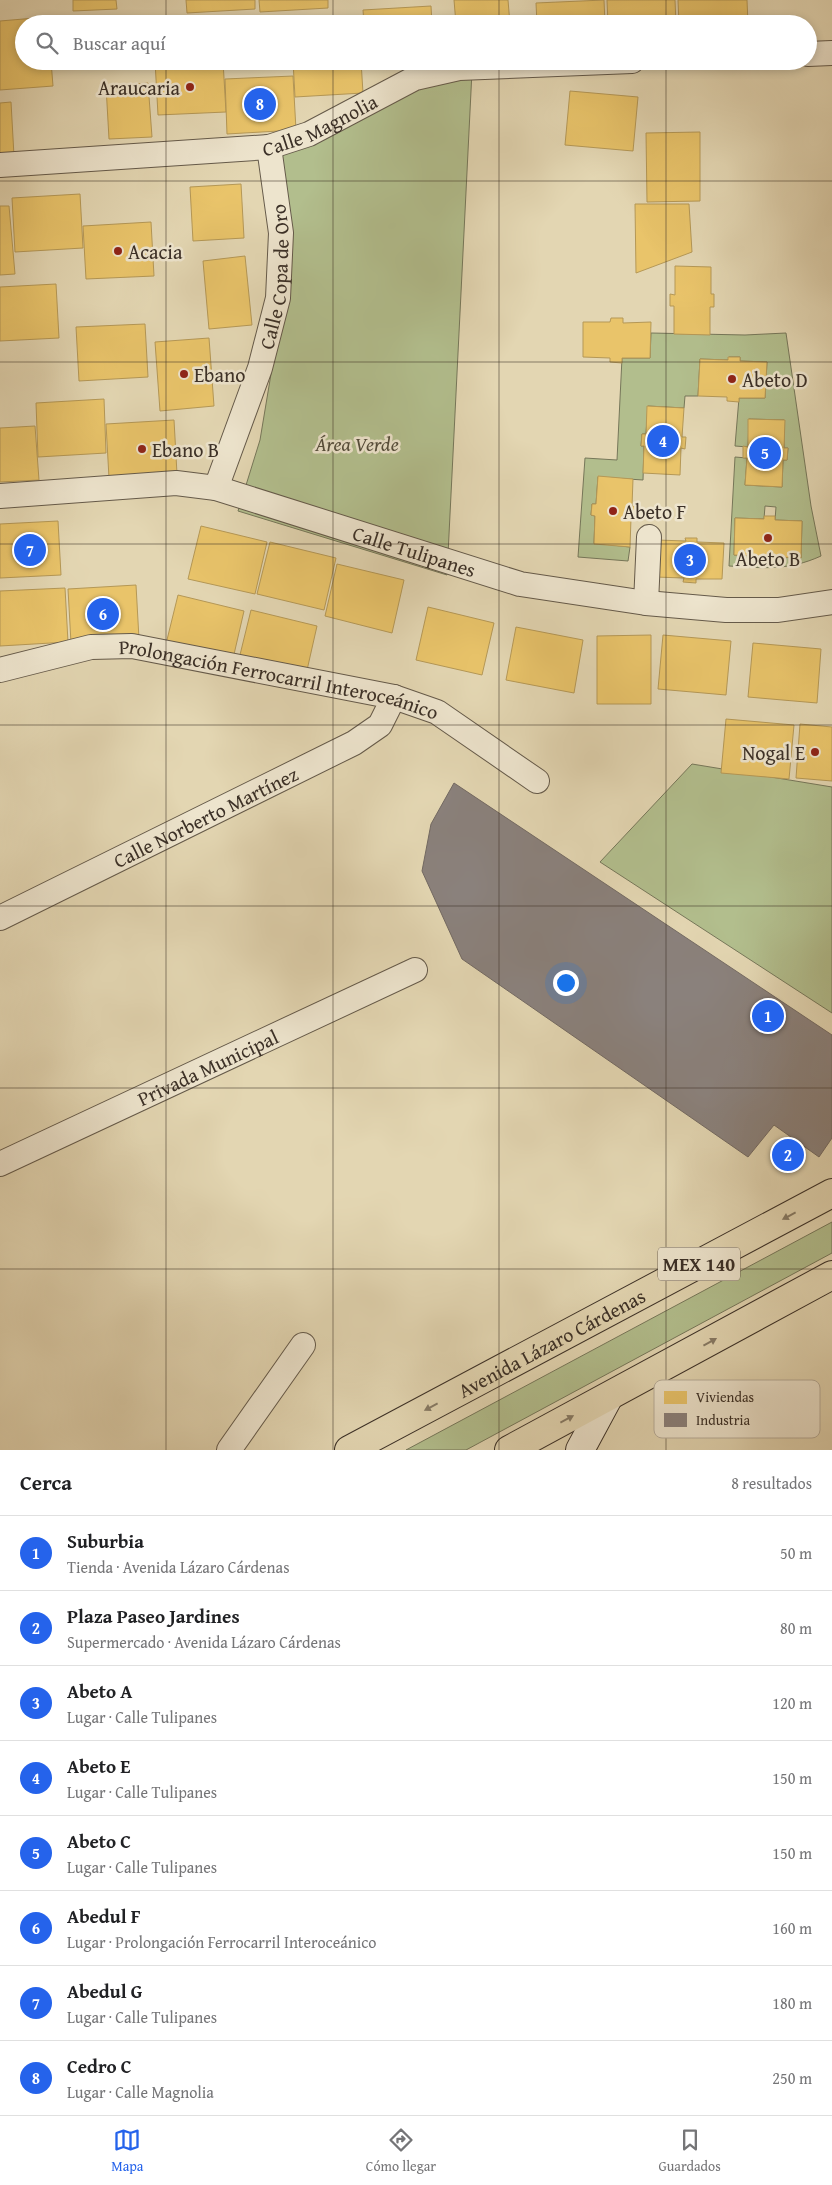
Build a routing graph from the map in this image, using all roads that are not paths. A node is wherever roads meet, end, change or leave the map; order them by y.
1 (832, 53) edge
2 (817, 54) edge
3 (450, 70) edge
4 (269, 147) junction
5 (0, 165) edge
6 (216, 488) junction
7 (0, 496) edge
8 (649, 537) dead end
9 (832, 602) edge
10 (646, 603) junction
11 (0, 670) edge
12 (394, 697) junction
13 (538, 782) dead end
14 (0, 918) edge
15 (415, 970) dead end
16 (0, 1164) edge
17 (832, 1193) edge
18 (832, 1275) edge
19 (304, 1345) dead end
20 (608, 1398) junction
21 (528, 1446) edge
22 (229, 1450) edge
23 (349, 1450) edge
24 (580, 1450) edge

1 - 2 street
3 - 4 street, Calle Magnolia
4 - 5 street, Calle Magnolia
4 - 6 street, Calle Copa de Oro
6 - 7 street, Calle Tulipanes
6 - 10 street, Calle Tulipanes
8 - 10 street
9 - 10 street, Calle Tulipanes
11 - 12 street, Prolongación Ferrocarril Interoceánico
12 - 13 street, Prolongación Ferrocarril Interoceánico
12 - 14 street, Calle Norberto Martínez
15 - 16 street, Privada Municipal
17 -> 23 highway, Avenida Lázaro Cárdenas / MEX 140
20 -> 18 highway
19 - 22 street
21 -> 20 highway
20 - 24 street

